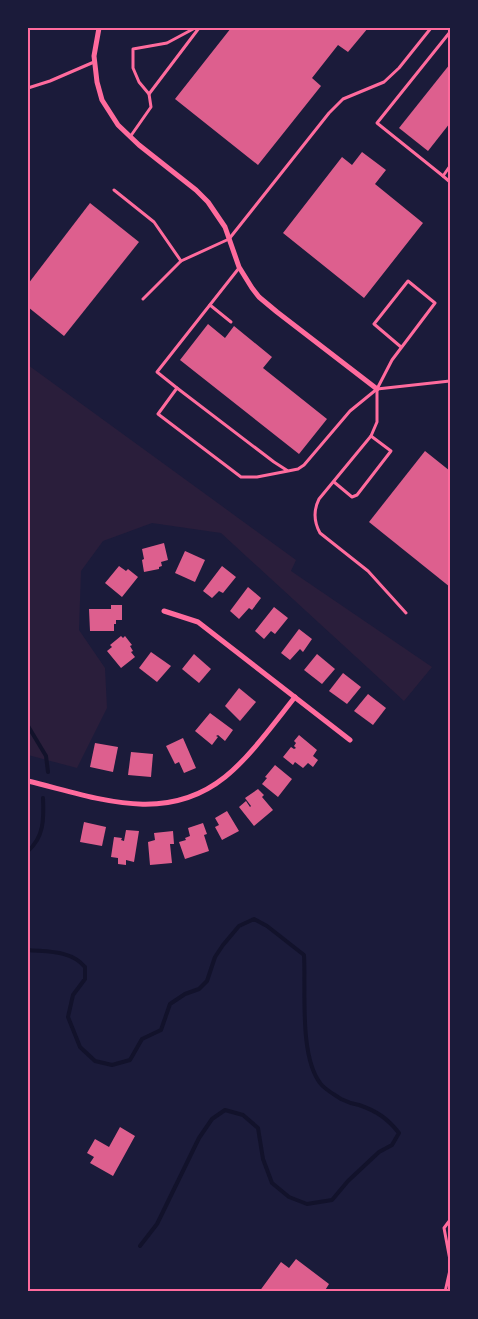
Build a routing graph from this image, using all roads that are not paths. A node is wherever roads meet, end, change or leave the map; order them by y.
1 (98, 28) edge
2 (195, 28) edge
3 (199, 28) edge
4 (430, 28) edge
5 (450, 32) edge
6 (95, 62) junction
7 (28, 88) edge
8 (149, 94) junction
9 (130, 138) junction
10 (450, 166) edge
11 (443, 176) junction
12 (450, 182) edge
13 (114, 190) dead end
14 (229, 240) junction
15 (182, 261) junction
16 (239, 267) junction
17 (143, 299) dead end
18 (210, 305) junction
19 (231, 322) dead end
20 (401, 347) junction
21 (450, 382) edge
22 (177, 388) junction
23 (377, 390) junction
24 (371, 436) junction
25 (288, 471) junction
26 (334, 482) junction
27 (164, 611) dead end
28 (406, 613) dead end
29 (296, 697) junction
30 (350, 740) dead end
31 (28, 781) edge
32 (450, 1220) edge
33 (450, 1260) edge
34 (450, 1270) edge
35 (445, 1292) edge

1 - 6 street
2 - 8 lane
3 - 8 lane
4 - 14 lane
5 - 11 lane
6 - 7 lane
6 - 9 street
8 - 9 lane
9 - 14 street
10 - 11 lane
11 - 12 lane
13 - 15 lane
14 - 15 lane
14 - 16 street
15 - 17 lane
16 - 18 lane
16 - 23 street
18 - 19 lane
18 - 22 lane
20 - 20 lane
20 - 23 lane
21 - 23 lane
22 - 25 lane
22 - 25 lane
23 - 24 lane
23 - 25 lane
24 - 26 lane
24 - 26 lane
26 - 28 lane
27 - 29 street
29 - 30 street
29 - 31 street
32 - 33 lane
34 - 35 lane

